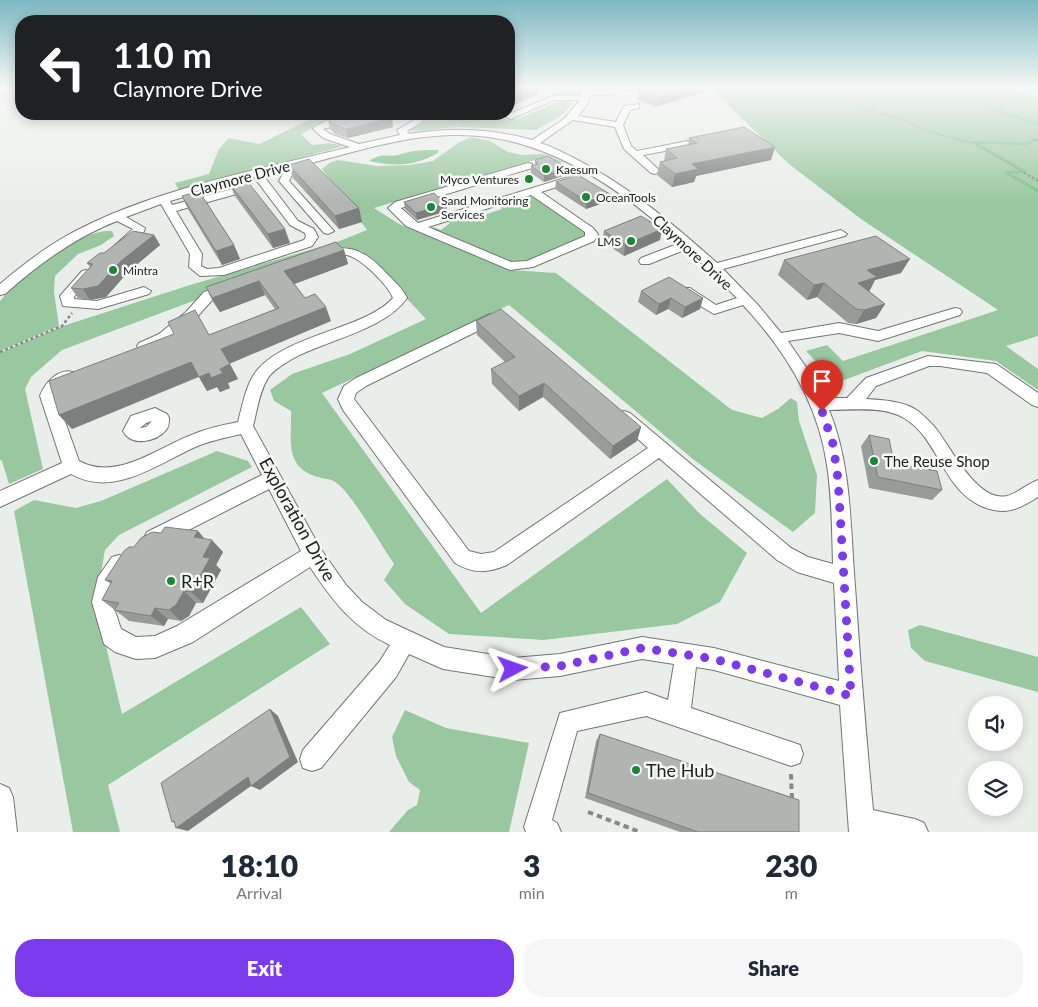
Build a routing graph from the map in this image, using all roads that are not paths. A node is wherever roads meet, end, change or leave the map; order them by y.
1 (323, 126) edge
2 (409, 126) edge
3 (558, 126) edge
4 (618, 126) edge
5 (406, 137) junction
6 (718, 138) edge
7 (534, 143) junction
8 (358, 148) junction
9 (634, 154) junction
10 (292, 165) junction
11 (528, 166) dead end
12 (655, 171) dead end
13 (591, 172) junction
14 (259, 179) junction
15 (478, 181) junction
16 (534, 192) junction
17 (165, 198) junction
18 (504, 201) junction
19 (116, 216) junction
20 (418, 228) junction
21 (328, 231) dead end
22 (841, 234) dead end
23 (688, 244) junction
24 (111, 253) edge
25 (314, 257) edge
26 (645, 262) dead end
27 (95, 265) edge
28 (714, 268) junction
29 (671, 282) edge
30 (244, 283) edge
31 (144, 291) dead end
32 (0, 292) edge
33 (745, 300) junction
34 (955, 312) dead end
35 (511, 320) edge
36 (777, 338) junction
37 (133, 350) edge
38 (80, 372) edge
39 (1038, 402) edge
40 (608, 404) edge
41 (819, 404) junction
42 (846, 405) junction
43 (245, 426) junction
44 (150, 433) dead end
45 (660, 449) junction
46 (158, 457) junction
47 (72, 466) junction
48 (274, 478) junction
49 (1038, 488) edge
50 (0, 499) edge
51 (313, 554) junction
52 (844, 578) junction
53 (405, 640) junction
54 (686, 655) junction
55 (851, 696) junction
56 (678, 715) junction
57 (791, 754) road end
58 (312, 759) dead end
59 (0, 797) edge
60 (861, 827) edge
61 (4, 832) edge
62 (548, 832) edge
63 (915, 832) edge

1 - 8 street
2 - 5 street
3 - 7 street
4 - 9 street
5 - 7 street, Claymore Drive
5 - 8 street, Claymore Drive
6 - 9 street
7 - 13 street, Claymore Drive
8 - 10 street, Claymore Drive
9 - 12 street
10 - 14 street, Claymore Drive
10 - 21 street
11 - 15 street
13 - 16 street
13 - 23 street, Claymore Drive
14 - 17 street, Claymore Drive
14 - 17 street
15 - 18 street
15 - 20 street
16 - 18 street
16 - 20 street
17 - 19 street, Claymore Drive
18 - 20 street
19 - 24 street
19 - 32 street, Claymore Drive
22 - 28 lane
23 - 26 street
23 - 28 street, Claymore Drive
25 - 43 street
27 - 31 street
28 - 33 street, Claymore Drive
29 - 33 street
30 - 37 street
33 - 36 street, Claymore Drive
34 - 36 street
35 - 45 street
36 - 41 street, Claymore Drive
38 - 47 street
39 - 42 street
40 - 45 street
41 - 42 lane
41 - 52 street, Claymore Drive
42 - 49 street
43 - 46 street
43 - 48 street, Exploration Drive
44 - 46 street
45 - 52 street
46 - 47 street
47 - 50 street
48 - 51 street, Exploration Drive
48 - 51 street
51 - 53 street, Exploration Drive
52 - 55 street, Claymore Drive
53 - 54 street, Exploration Drive
53 - 58 street
54 - 55 street, Exploration Drive
54 - 56 street
55 - 60 street
56 - 57 street
56 - 62 street
59 - 61 street
60 - 63 street

